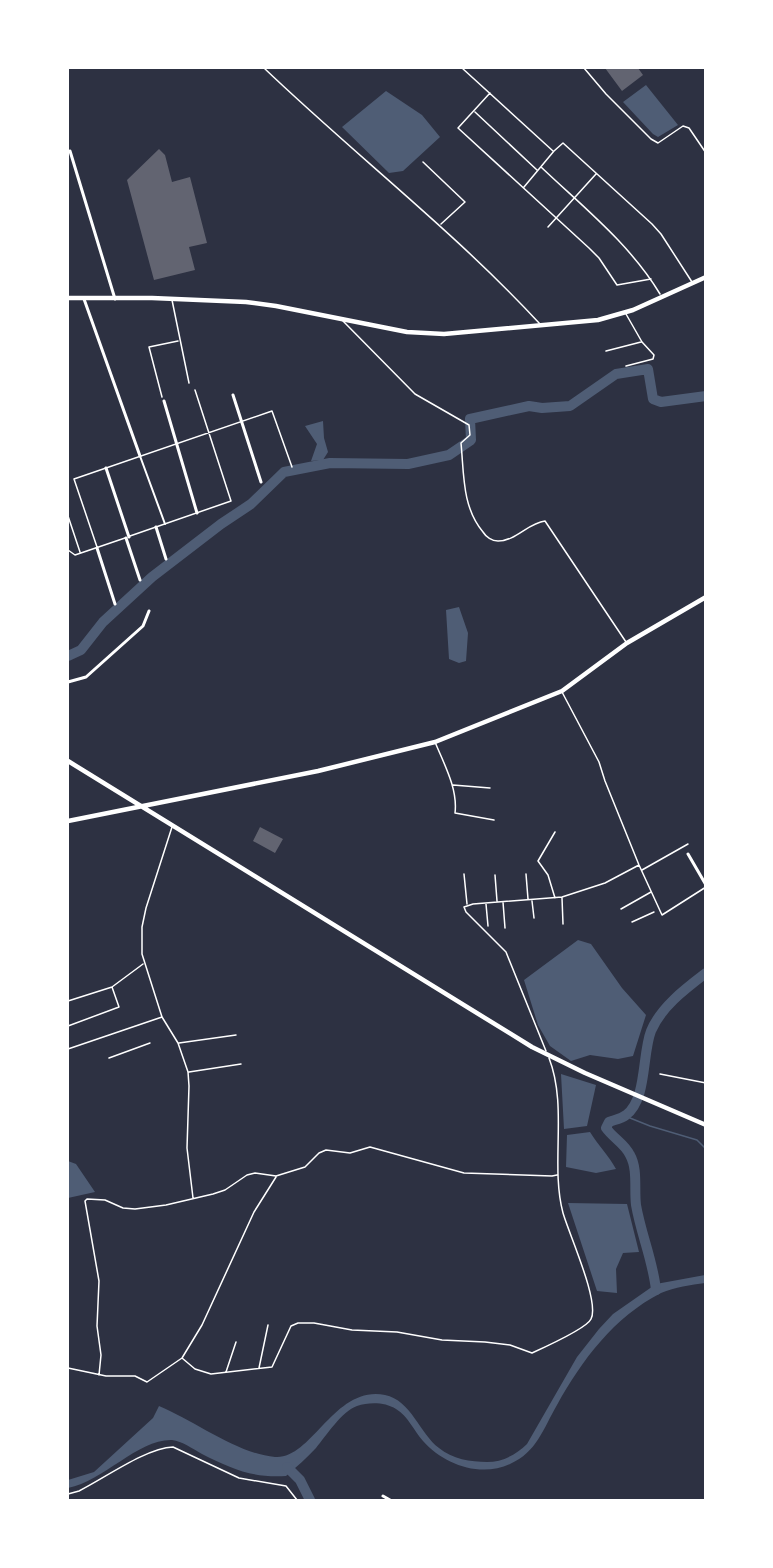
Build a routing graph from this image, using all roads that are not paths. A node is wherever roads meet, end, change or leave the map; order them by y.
1 (264, 68) edge
2 (462, 68) edge
3 (584, 68) edge
4 (490, 93) junction
5 (474, 111) junction
6 (70, 151) dead end
7 (554, 152) junction
8 (705, 153) edge
9 (423, 162) dead end
10 (541, 167) junction
11 (538, 171) junction
12 (596, 173) junction
13 (523, 188) junction
14 (574, 198) junction
15 (556, 218) junction
16 (440, 225) junction
17 (548, 227) dead end
18 (705, 277) edge
19 (651, 279) junction
20 (693, 283) junction
21 (68, 298) edge
22 (662, 298) junction
23 (84, 299) junction
24 (115, 299) junction
25 (172, 300) junction
26 (625, 313) junction
27 (341, 318) junction
28 (541, 325) junction
29 (179, 341) junction
30 (642, 342) junction
31 (606, 351) dead end
32 (626, 366) dead end
33 (189, 384) dead end
34 (195, 390) dead end
35 (233, 394) dead end
36 (163, 399) joint
37 (242, 422) junction
38 (209, 433) junction
39 (176, 444) junction
40 (140, 456) junction
41 (292, 467) dead end
42 (106, 468) junction
43 (261, 482) dead end
44 (197, 513) junction
45 (68, 516) edge
46 (165, 524) junction
47 (156, 527) junction
48 (128, 537) junction
49 (97, 548) junction
50 (68, 550) edge
51 (80, 554) junction
52 (166, 559) dead end
53 (140, 580) dead end
54 (705, 597) edge
55 (115, 604) dead end
56 (149, 611) dead end
57 (627, 643) junction
58 (68, 682) edge
59 (562, 691) junction
60 (435, 742) junction
61 (68, 761) edge
62 (452, 785) junction
63 (490, 788) dead end
64 (141, 807) junction
65 (494, 820) dead end
66 (68, 821) edge
67 (172, 826) junction
68 (555, 832) dead end
69 (688, 844) dead end
70 (688, 854) dead end
71 (639, 865) junction
72 (641, 870) junction
73 (526, 873) dead end
74 (464, 874) dead end
75 (495, 875) dead end
76 (705, 886) edge
77 (651, 892) junction
78 (562, 897) junction
79 (555, 898) junction
80 (532, 899) junction
81 (528, 900) junction
82 (497, 902) junction
83 (503, 902) junction
84 (486, 903) junction
85 (467, 905) junction
86 (621, 909) dead end
87 (654, 912) dead end
88 (534, 918) dead end
89 (632, 922) dead end
90 (563, 924) dead end
91 (488, 926) dead end
92 (505, 928) dead end
93 (144, 964) junction
94 (112, 987) junction
95 (68, 1001) edge
96 (162, 1017) junction
97 (68, 1026) edge
98 (236, 1035) dead end
99 (150, 1043) dead end
100 (178, 1043) junction
101 (68, 1049) edge
102 (548, 1055) junction
103 (109, 1058) dead end
104 (241, 1064) dead end
105 (188, 1072) junction
106 (660, 1074) dead end
107 (705, 1083) edge
108 (705, 1125) edge
109 (559, 1174) junction
110 (276, 1176) junction
111 (193, 1199) junction
112 (268, 1325) dead end
113 (236, 1342) dead end
114 (182, 1358) junction
115 (68, 1368) edge
116 (259, 1369) junction
117 (225, 1373) junction
118 (99, 1375) junction
119 (68, 1494) edge
120 (383, 1497) dead end
121 (297, 1500) edge
122 (390, 1500) edge

1 - 16 lane
2 - 4 lane
3 - 8 lane
4 - 5 lane
4 - 7 lane
5 - 11 lane
5 - 13 lane
6 - 24 street
7 - 10 lane
7 - 12 lane
9 - 16 lane
10 - 11 lane
10 - 14 lane
11 - 13 lane
12 - 14 lane
12 - 20 lane
13 - 15 lane
14 - 15 lane
14 - 19 lane
15 - 17 lane
15 - 19 lane
16 - 28 lane
18 - 20 street
19 - 22 lane
20 - 22 street
21 - 23 street
22 - 26 street
23 - 24 street
23 - 40 street
24 - 25 street
25 - 27 street
25 - 29 lane
26 - 28 street
26 - 30 lane
27 - 28 street
27 - 57 lane
29 - 33 lane
29 - 36 lane
30 - 31 lane
30 - 32 lane
34 - 38 lane
35 - 37 street
36 - 39 street
37 - 38 lane
37 - 41 lane
37 - 43 street
38 - 39 lane
38 - 44 lane
39 - 40 lane
39 - 44 street
40 - 42 lane
40 - 46 street
42 - 48 street
42 - 49 lane
44 - 46 lane
45 - 51 lane
46 - 47 lane
47 - 48 lane
47 - 52 street
48 - 49 lane
48 - 53 street
49 - 51 lane
49 - 55 street
50 - 51 lane
54 - 57 street
56 - 58 street
57 - 59 street
59 - 60 street
59 - 71 lane
60 - 62 lane
60 - 64 street
61 - 64 street
62 - 63 lane
62 - 65 lane
64 - 66 street
64 - 67 street
67 - 93 lane
67 - 102 street
68 - 79 lane
69 - 72 lane
70 - 76 street
71 - 72 lane
71 - 78 lane
72 - 77 lane
73 - 81 lane
74 - 85 lane
75 - 82 lane
76 - 77 lane
77 - 86 lane
78 - 79 lane
78 - 90 lane
79 - 80 lane
80 - 81 lane
80 - 88 lane
81 - 83 lane
82 - 83 lane
82 - 84 lane
83 - 92 lane
84 - 85 lane
84 - 91 lane
85 - 102 lane
87 - 89 lane
93 - 94 lane
93 - 96 lane
94 - 95 lane
94 - 97 lane
96 - 100 lane
96 - 101 lane
98 - 100 lane
99 - 103 lane
100 - 105 lane
102 - 108 street
102 - 109 lane
104 - 105 lane
105 - 111 lane
106 - 107 lane
109 - 110 lane
109 - 116 lane
110 - 111 lane
110 - 114 lane
111 - 118 lane
112 - 116 lane
113 - 117 lane
114 - 117 lane
114 - 118 lane
115 - 118 lane
116 - 117 lane
119 - 121 lane
120 - 122 street

